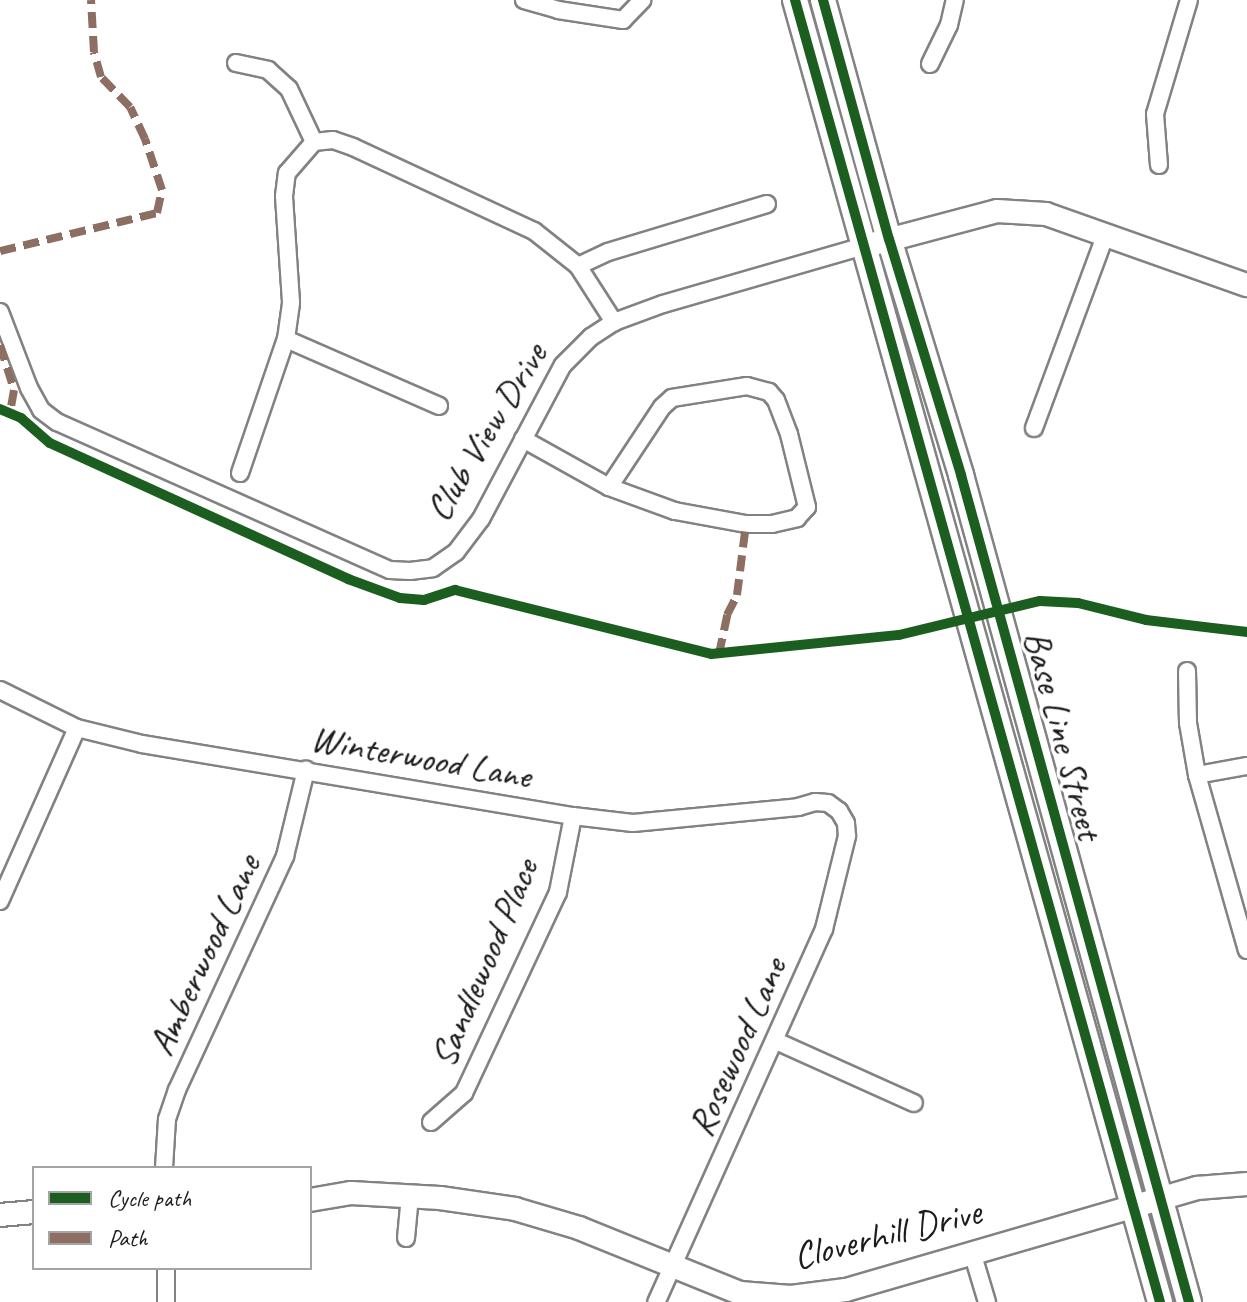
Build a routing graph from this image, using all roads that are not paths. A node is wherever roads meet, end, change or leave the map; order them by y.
1 (524, 0) edge
2 (642, 0) edge
3 (795, 0) edge
4 (823, 0) edge
5 (955, 0) edge
6 (1189, 0) edge
7 (236, 63) dead end
8 (930, 64) dead end
9 (314, 142) junction
10 (1159, 165) dead end
11 (767, 204) dead end
12 (1106, 233) junction
13 (889, 239) junction
14 (864, 246) junction
15 (578, 266) junction
16 (1247, 285) edge
17 (0, 312) edge
18 (614, 322) junction
19 (286, 339) junction
20 (439, 406) dead end
21 (1034, 428) dead end
22 (523, 439) junction
23 (240, 473) dead end
24 (609, 487) junction
25 (1187, 671) dead end
26 (0, 690) edge
27 (77, 728) junction
28 (1247, 766) edge
29 (306, 770) junction
30 (1197, 775) junction
31 (839, 811) joint
32 (573, 816) junction
33 (0, 901) edge
34 (1247, 950) edge
35 (776, 1041) junction
36 (914, 1103) dead end
37 (431, 1122) dead end
38 (164, 1166) edge
39 (1247, 1184) edge
40 (410, 1196) junction
41 (312, 1200) edge
42 (1159, 1200) junction
43 (1134, 1207) junction
44 (32, 1212) edge
45 (0, 1215) edge
46 (406, 1238) dead end
47 (972, 1252) junction
48 (673, 1266) junction
49 (166, 1270) edge
50 (166, 1302) edge
51 (656, 1302) edge
52 (987, 1302) edge
53 (1160, 1302) edge
54 (1189, 1302) edge

1 - 2 street
3 - 14 main road, Base Line Street
4 - 13 main road, Base Line Street
5 - 8 street
6 - 10 street
7 - 9 street
9 - 15 street
9 - 19 street
11 - 15 street
12 - 13 street, Club View Drive
12 - 16 street, Club View Drive
12 - 21 street
13 - 14 street, Club View Drive
13 - 42 main road, Base Line Street
14 - 18 street, Club View Drive
14 - 43 main road, Base Line Street
15 - 18 street
17 - 22 street, Club View Drive
18 - 22 street, Club View Drive
19 - 20 street
19 - 23 street
22 - 24 street
24 - 24 street
25 - 30 street
26 - 27 street, Winterwood Lane
27 - 29 street, Winterwood Lane
27 - 33 street
28 - 30 street
29 - 32 street, Winterwood Lane
29 - 38 street, Amberwood Lane
30 - 34 street
31 - 32 street, Winterwood Lane
31 - 35 street, Rosewood Lane
32 - 37 street, Sandlewood Place
35 - 36 street
35 - 48 street, Rosewood Lane
39 - 42 street, Cloverhill Drive
40 - 41 street, Cloverhill Drive
40 - 46 street
40 - 48 street, Cloverhill Drive
42 - 43 street, Cloverhill Drive
42 - 54 main road, Base Line Street
43 - 47 street, Cloverhill Drive
43 - 53 main road, Base Line Street
44 - 45 street
47 - 48 street, Cloverhill Drive
47 - 52 street
48 - 51 street, Rosewood Lane
49 - 50 street

